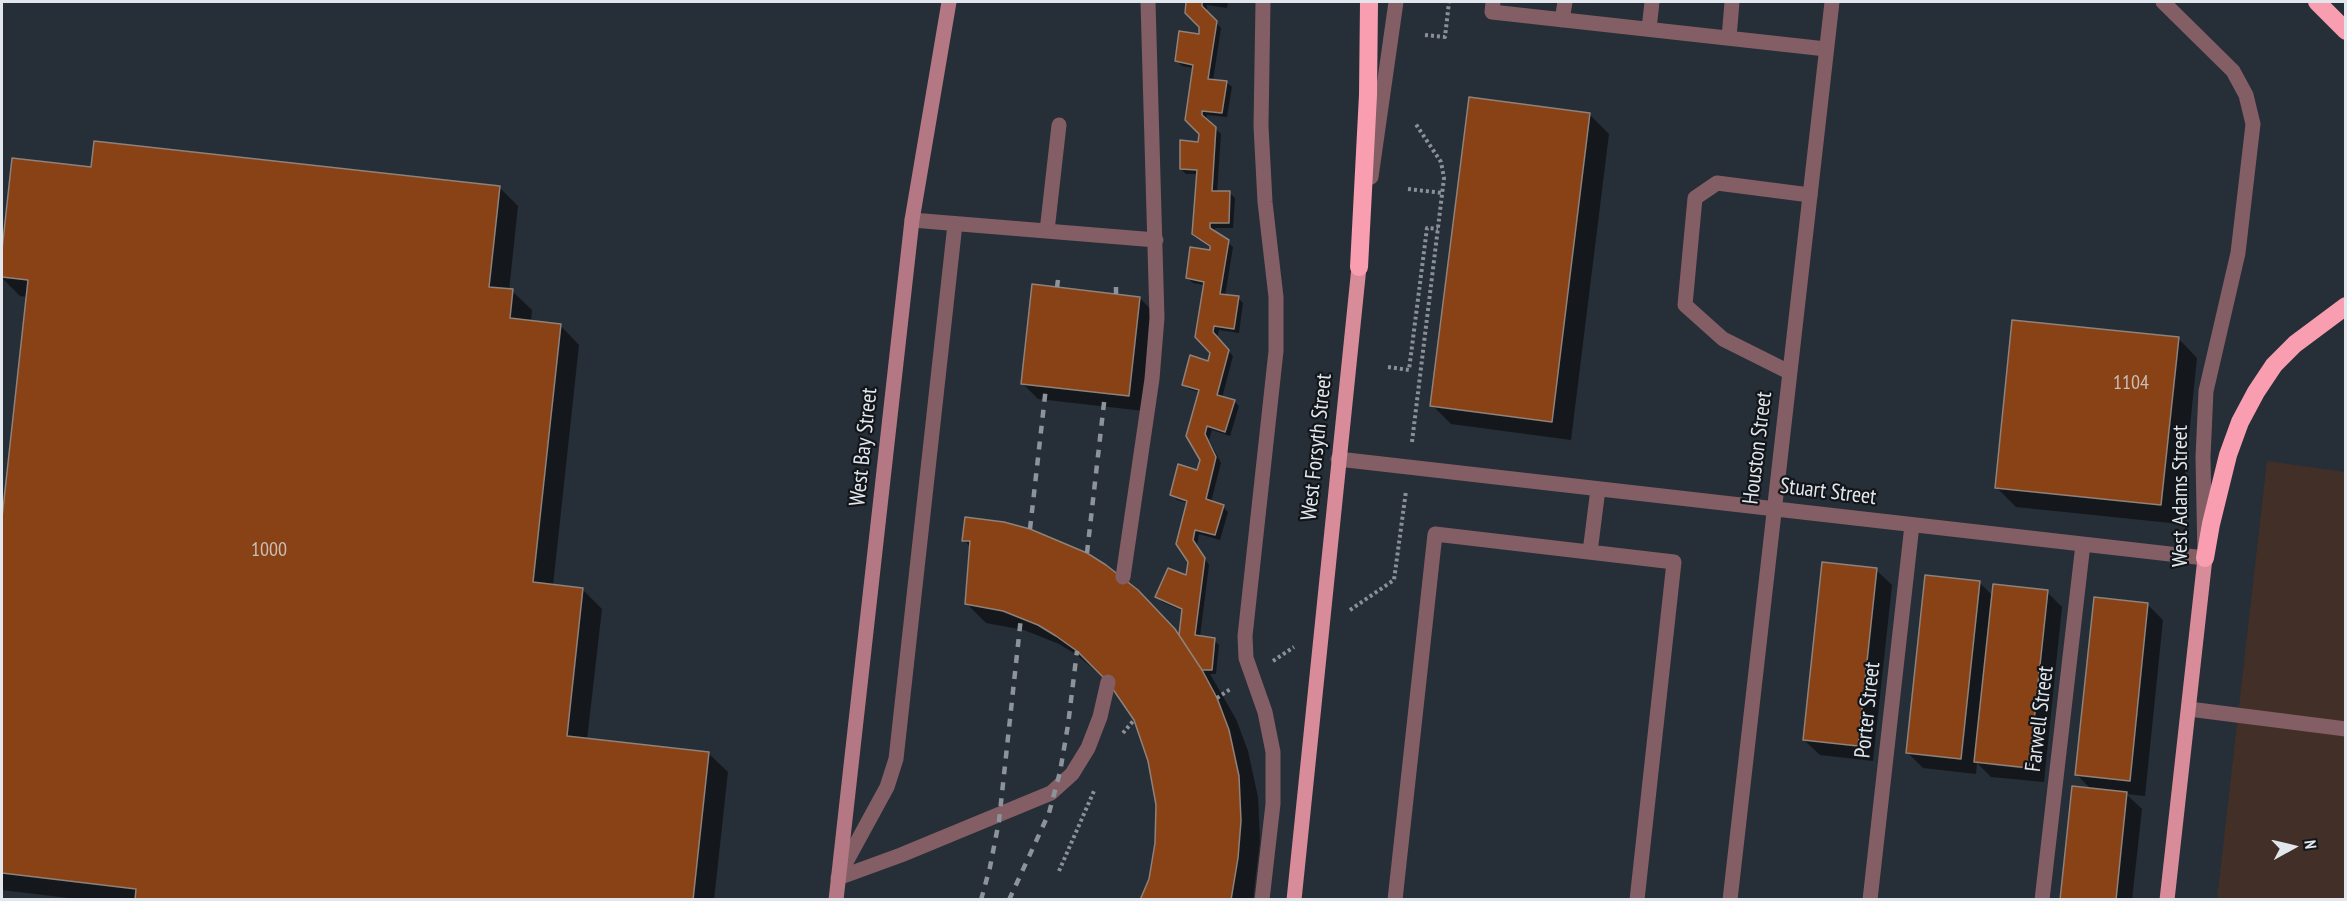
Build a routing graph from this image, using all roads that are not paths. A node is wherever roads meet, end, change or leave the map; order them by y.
1 (950, 2) edge
2 (1148, 2) edge
3 (1263, 2) edge
4 (1369, 2) edge
5 (1396, 2) edge
6 (1493, 2) edge
7 (1565, 2) edge
8 (1652, 2) edge
9 (1732, 2) edge
10 (1832, 2) edge
11 (2163, 2) edge
12 (2317, 2) edge
13 (1562, 20) junction
14 (1649, 29) junction
15 (2346, 31) edge
16 (1729, 38) junction
17 (1826, 49) junction
18 (1059, 125) dead end
19 (1809, 195) junction
20 (912, 220) junction
21 (955, 224) junction
22 (1047, 231) junction
23 (1156, 240) junction
24 (1359, 267) junction
25 (2346, 306) edge
26 (1789, 372) junction
27 (1338, 459) junction
28 (1598, 489) junction
29 (1773, 508) junction
30 (1912, 525) junction
31 (2083, 544) junction
32 (1590, 552) junction
33 (2205, 558) junction
34 (1123, 577) dead end
35 (1108, 682) dead end
36 (2189, 709) junction
37 (2346, 729) edge
38 (838, 878) junction
39 (836, 900) edge
40 (1262, 900) edge
41 (1294, 900) edge
42 (1395, 900) edge
43 (1636, 900) edge
44 (1730, 900) edge
45 (1870, 900) edge
46 (2042, 900) edge
47 (2167, 900) edge

1 - 20 main road, West Bay Street
2 - 23 street
3 - 40 street
4 - 24 highway
5 - 24 street, West Forsyth Street
6 - 13 street
7 - 13 street
8 - 14 street
9 - 16 street
10 - 17 street, Houston Street
11 - 33 street, West Adams Street
12 - 15 highway
13 - 14 street
14 - 16 street
16 - 17 street
17 - 19 street, Houston Street
18 - 22 street
19 - 26 street, Houston Street
19 - 26 street
20 - 21 street
20 - 38 main road, West Bay Street
21 - 22 street
21 - 38 street
22 - 23 street
23 - 34 street
24 - 27 main road, West Forsyth Street
25 - 33 highway
26 - 29 street, Houston Street
27 - 28 street, Stuart Street
27 - 41 main road, West Forsyth Street
28 - 29 street, Stuart Street
28 - 32 street
29 - 30 street, Stuart Street
29 - 44 street, Houston Street
30 - 31 street, Stuart Street
30 - 45 street, Porter Street
31 - 33 street, Stuart Street
31 - 46 street, Farwell Street
32 - 42 street
32 - 43 street
33 - 36 main road, West Adams Street
35 - 38 street
36 - 37 street
36 - 47 main road, West Adams Street
38 - 39 main road, West Bay Street

